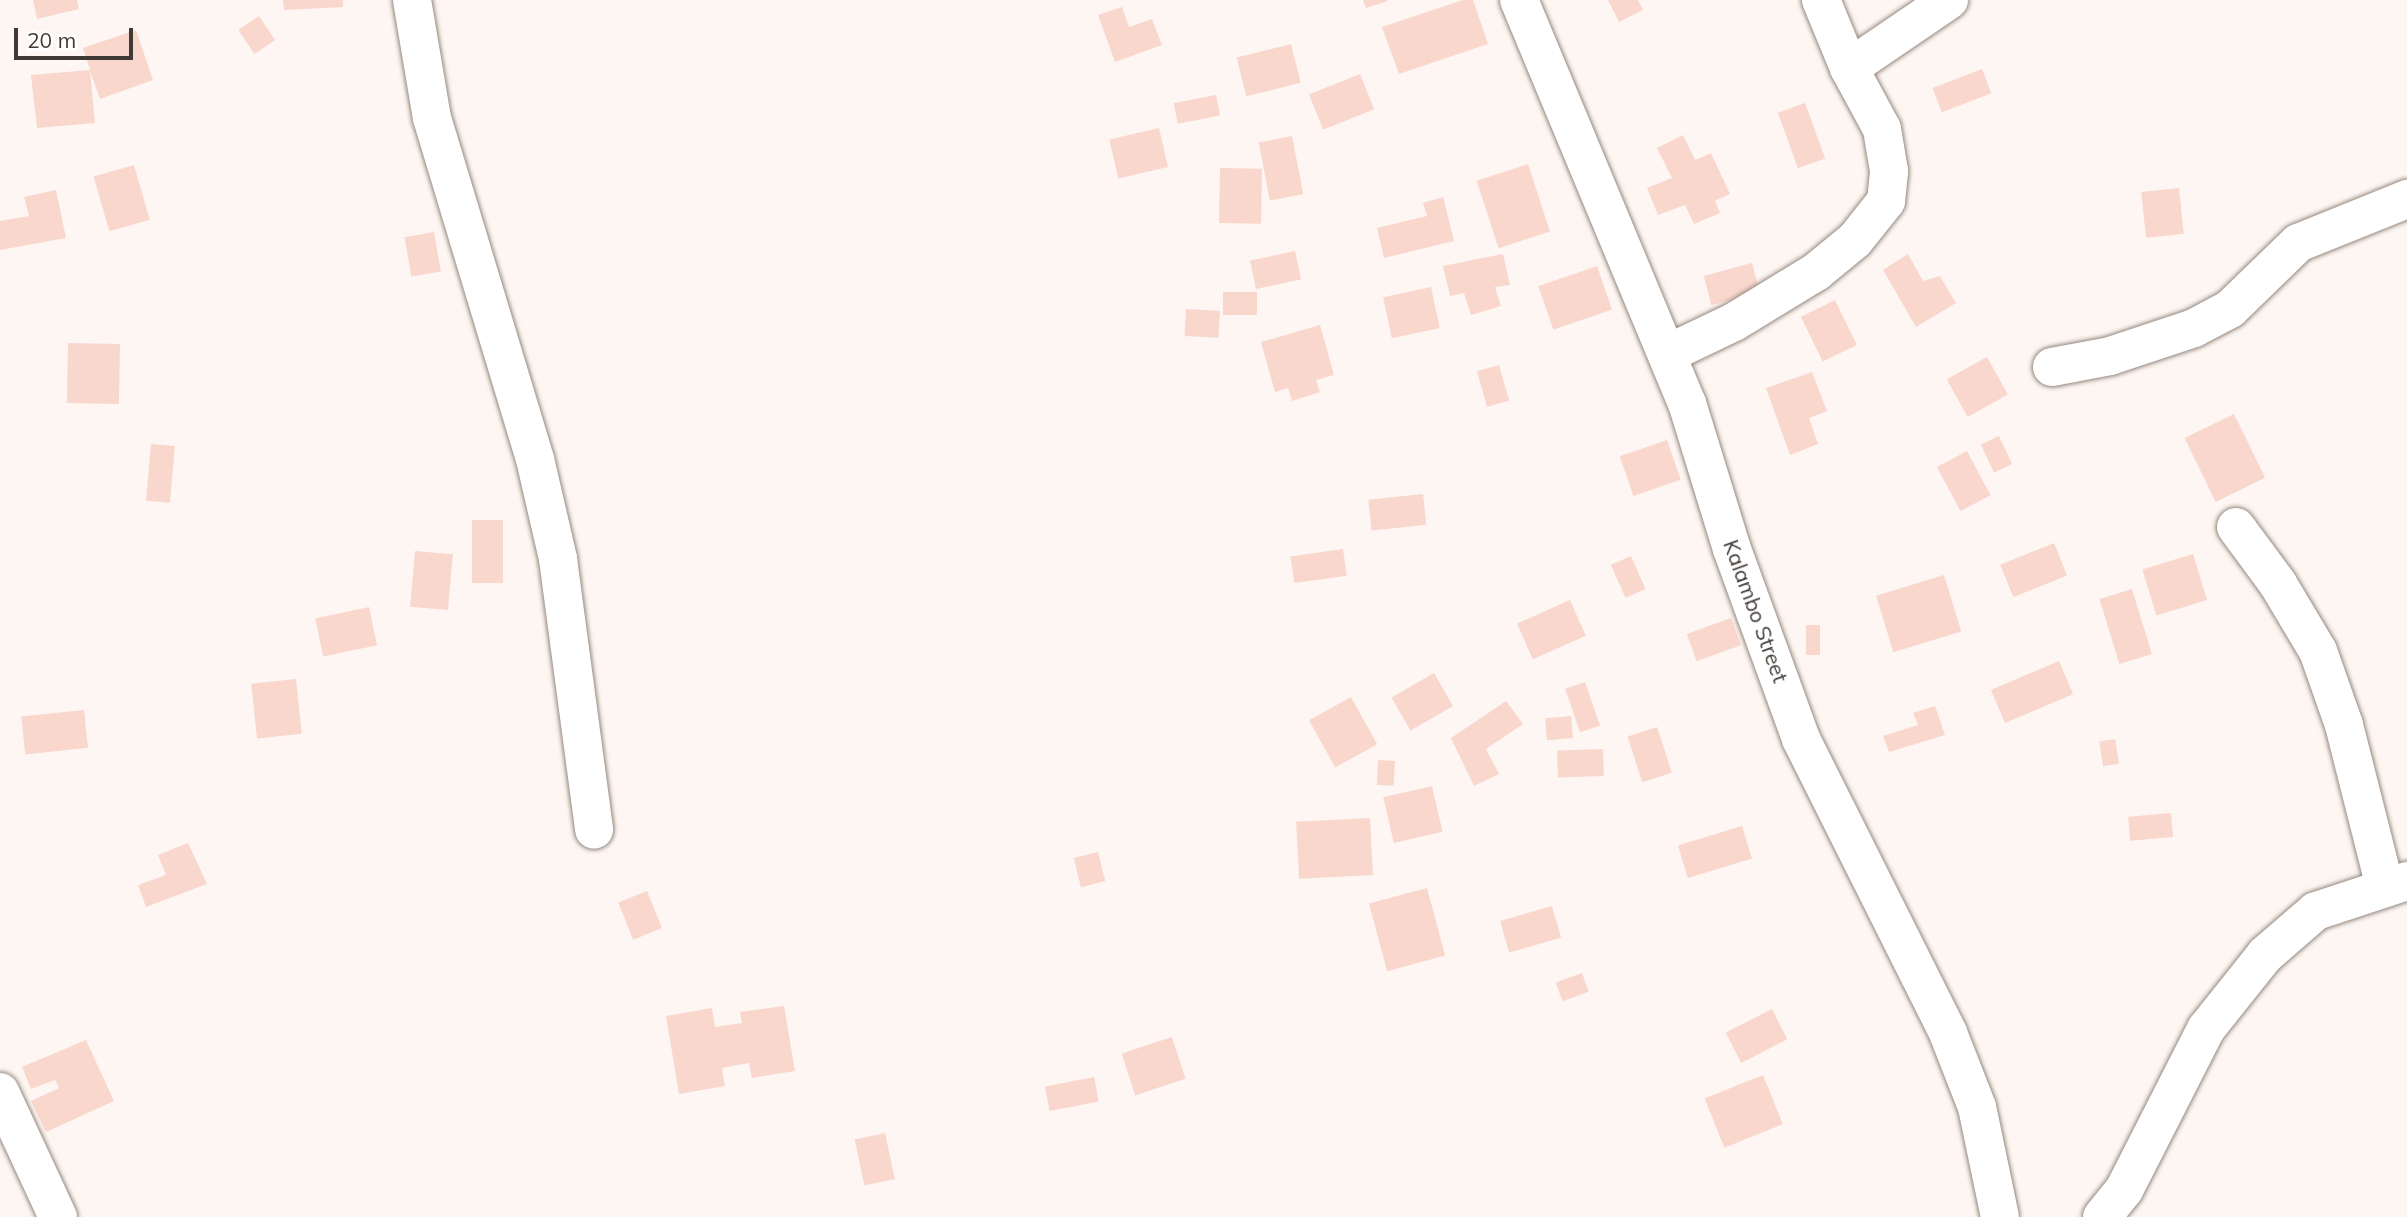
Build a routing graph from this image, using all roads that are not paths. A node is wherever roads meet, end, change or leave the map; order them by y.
1 (412, 0) edge
2 (1519, 0) edge
3 (1821, 0) edge
4 (1949, 0) edge
5 (1849, 68) junction
6 (2407, 199) edge
7 (1667, 354) junction
8 (2053, 367) dead end
9 (2236, 527) dead end
10 (594, 830) dead end
11 (2396, 884) edge
12 (0, 1092) edge
13 (58, 1217) edge
14 (2000, 1217) edge
15 (2102, 1217) edge

1 - 10 street
2 - 7 street, Kalambo Street
3 - 5 street
4 - 5 street
5 - 7 street
6 - 8 street
7 - 14 street, Kalambo Street
9 - 11 street
11 - 15 street
12 - 13 street

